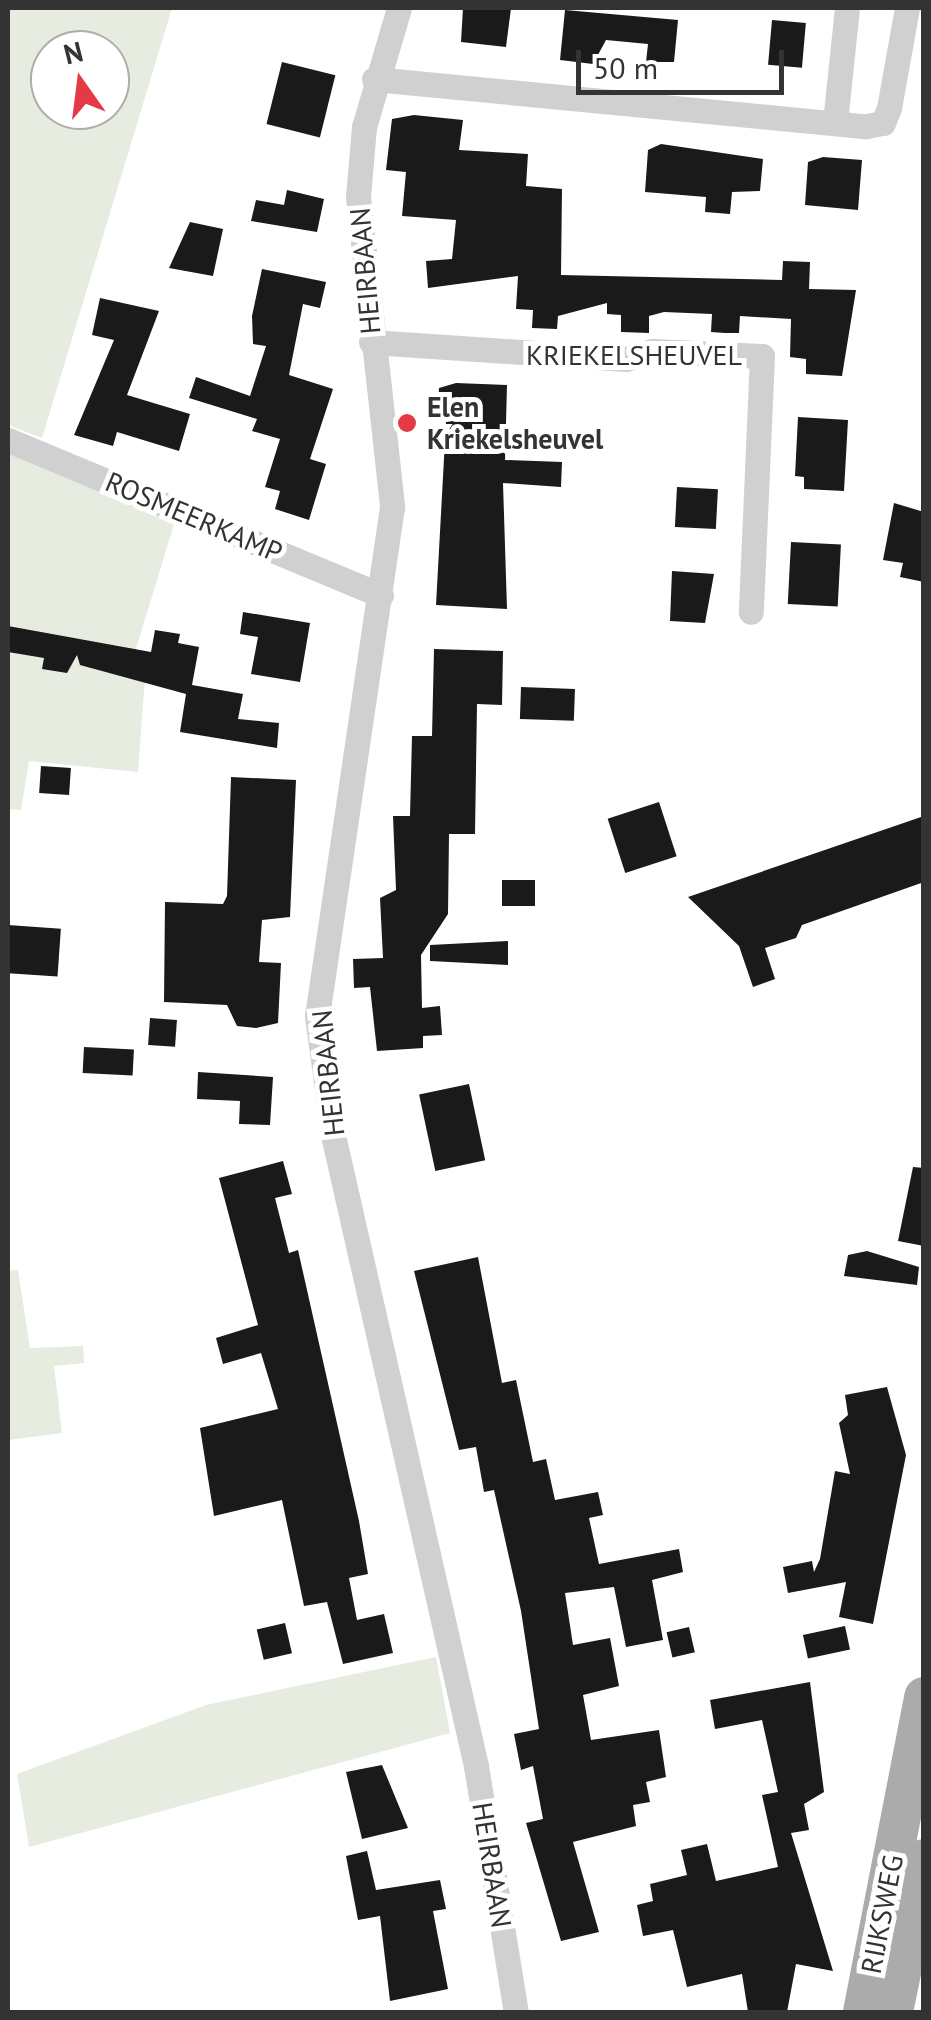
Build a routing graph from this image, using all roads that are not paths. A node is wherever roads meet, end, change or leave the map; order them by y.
1 (400, 8) edge
2 (847, 8) edge
3 (907, 8) edge
4 (374, 80) junction
5 (836, 122) junction
6 (371, 342) junction
7 (8, 440) edge
8 (381, 595) junction
9 (750, 612) dead end
10 (924, 1697) edge
11 (924, 1859) edge
12 (516, 2012) edge
13 (862, 2012) edge
14 (894, 2012) edge

1 - 4 street, HEIRBAAN
2 - 5 street
3 - 5 street
4 - 5 street
4 - 6 street, HEIRBAAN
6 - 8 street, HEIRBAAN
6 - 9 street, KRIEKELSHEUVEL
7 - 8 street, ROSMEERKAMP
8 - 12 street, HEIRBAAN
10 - 13 main road, RIJKSWEG
11 - 14 main road, RIJKSWEG

